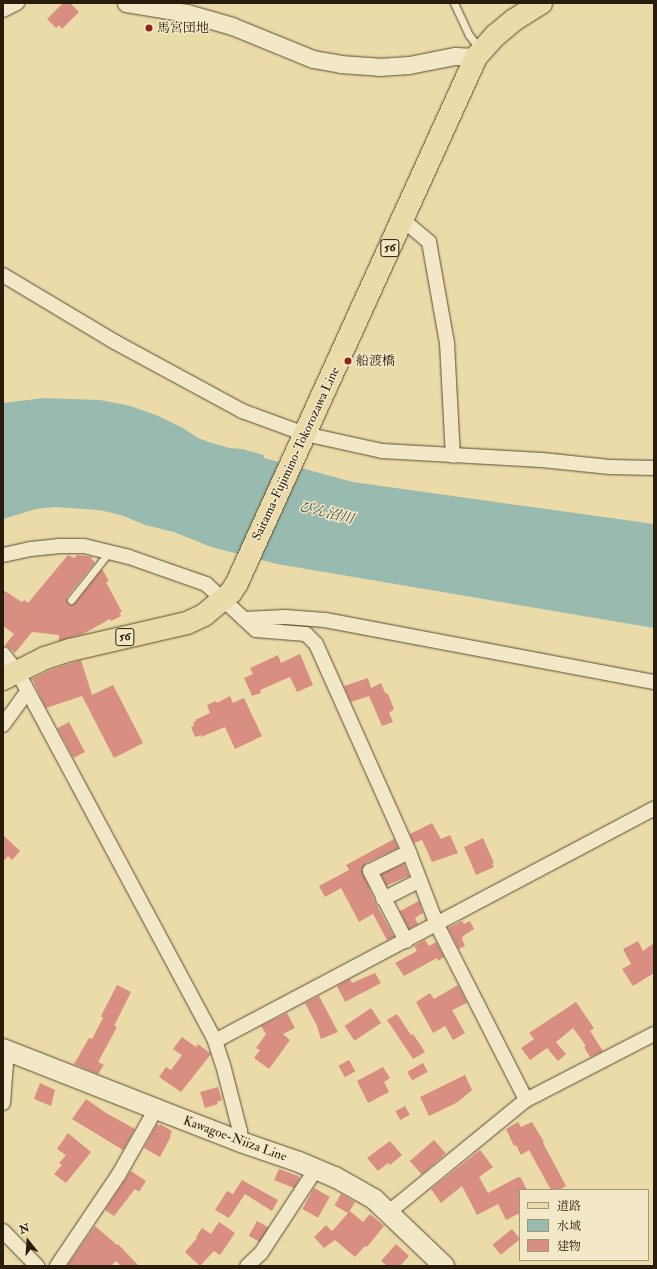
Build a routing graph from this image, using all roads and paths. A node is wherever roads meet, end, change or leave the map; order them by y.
1 (17, 3) edge
2 (126, 3) edge
3 (454, 3) edge
4 (541, 3) edge
5 (189, 8) edge
6 (3, 10) edge
7 (479, 53) junction
8 (403, 220) junction
9 (3, 275) edge
10 (304, 437) junction
11 (453, 456) junction
12 (654, 468) edge
13 (109, 552) junction
14 (3, 555) edge
15 (71, 600) dead end
16 (223, 600) junction
17 (244, 619) junction
18 (3, 654) edge
19 (10, 675) edge
20 (654, 682) edge
21 (27, 692) junction
22 (3, 725) edge
23 (654, 809) edge
24 (409, 852) junction
25 (419, 881) junction
26 (383, 899) junction
27 (437, 925) junction
28 (406, 941) junction
29 (654, 1034) edge
30 (215, 1042) junction
31 (5, 1049) edge
32 (526, 1100) junction
33 (3, 1103) edge
34 (156, 1109) junction
35 (241, 1142) junction
36 (316, 1169) junction
37 (389, 1212) junction
38 (3, 1231) edge
39 (37, 1266) edge
40 (57, 1266) edge
41 (247, 1266) edge
42 (444, 1266) edge

1 - 6 street
2 - 5 street
3 - 7 lane
4 - 7 main road, Saitama-Fujimino-Tokorozawa Line / 56
5 - 7 street
7 - 8 main road, Saitama-Fujimino-Tokorozawa Line / 56
8 - 10 main road, Saitama-Fujimino-Tokorozawa Line / 56
8 - 11 street
9 - 10 street
10 - 11 street
10 - 16 main road, Saitama-Fujimino-Tokorozawa Line / 56
11 - 12 street
13 - 14 street
13 - 15 lane
13 - 16 street
16 - 17 street
16 - 19 main road, Saitama-Fujimino-Tokorozawa Line / 56
17 - 20 street
17 - 24 street
18 - 19 street
19 - 21 street
21 - 22 street
21 - 30 street
23 - 27 street
24 - 25 street
24 - 26 street
25 - 26 street
25 - 27 street
26 - 28 street
27 - 28 street
27 - 32 street
28 - 30 street
29 - 32 street
30 - 35 street
31 - 33 street
31 - 34 main road, Kawagoe-Niiza Line
32 - 37 street
34 - 35 main road, Kawagoe-Niiza Line
34 - 40 street
35 - 36 main road, Kawagoe-Niiza Line
36 - 37 main road, Kawagoe-Niiza Line
36 - 41 street
37 - 42 main road, Kawagoe-Niiza Line
38 - 39 street

